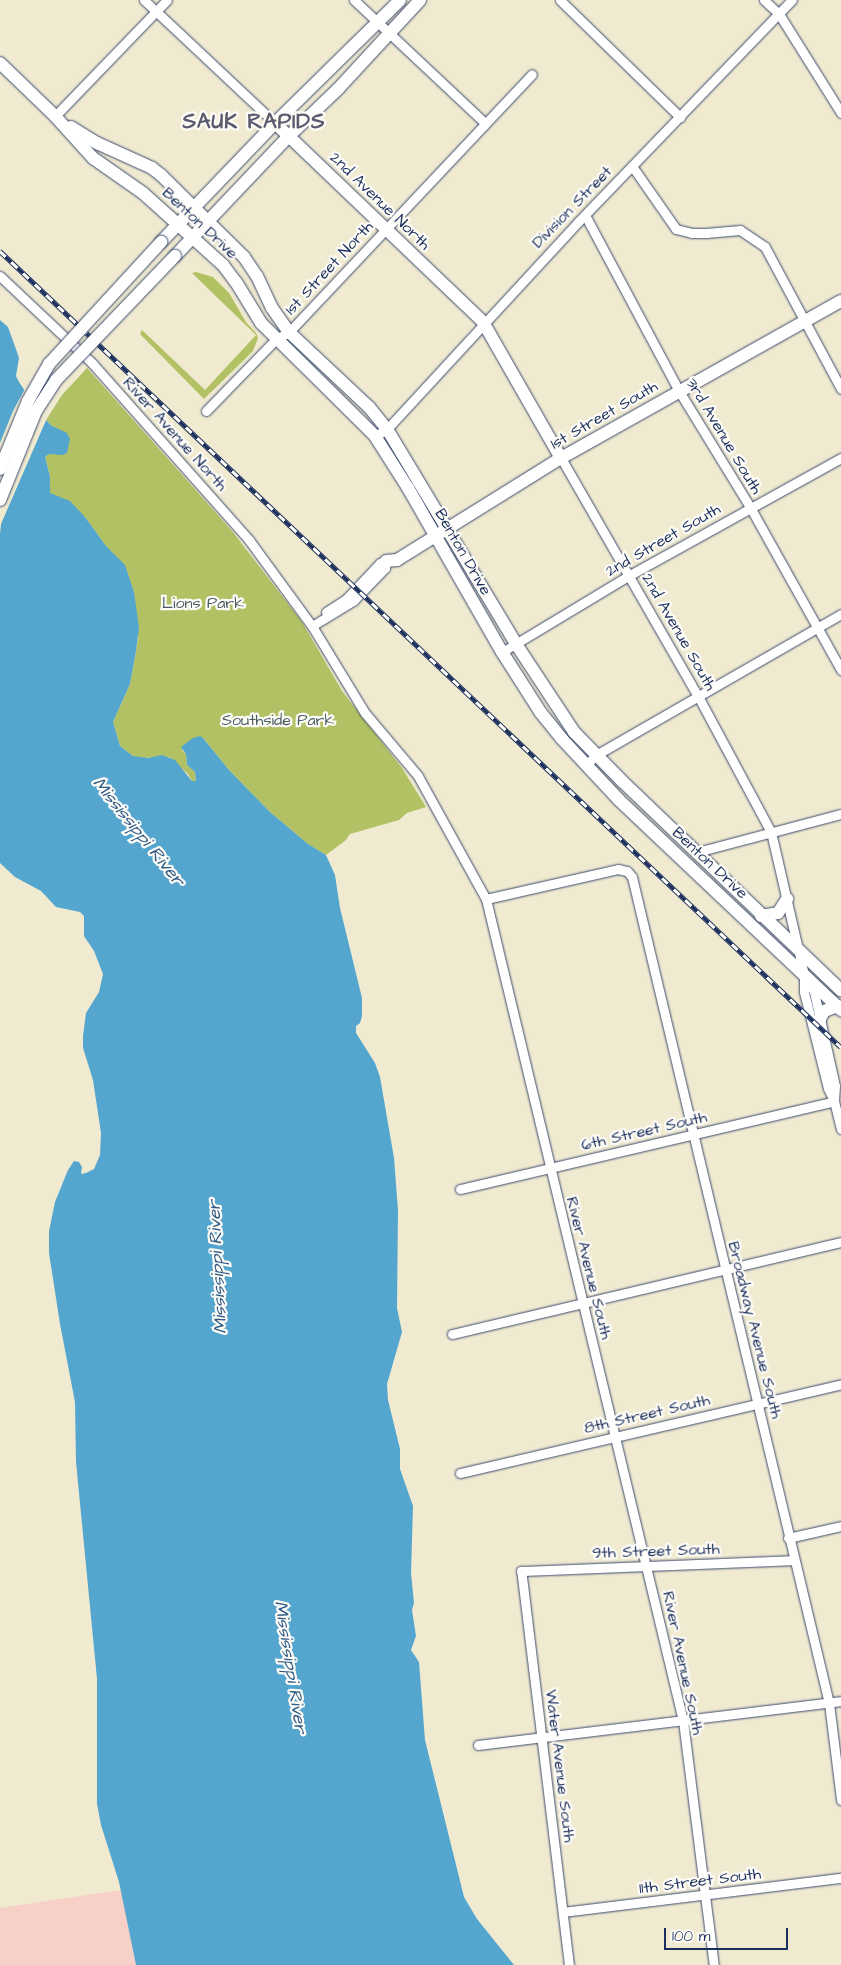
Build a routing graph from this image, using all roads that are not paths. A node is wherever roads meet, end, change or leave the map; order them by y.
1 (144, 0) edge
2 (167, 0) edge
3 (354, 0) edge
4 (400, 0) edge
5 (420, 0) edge
6 (560, 0) edge
7 (764, 0) edge
8 (792, 0) edge
9 (156, 12) junction
10 (778, 14) junction
11 (378, 23) junction
12 (390, 33) junction
13 (0, 63) edge
14 (532, 74) dead end
15 (841, 113) edge
16 (55, 116) junction
17 (680, 117) junction
18 (275, 123) junction
19 (485, 123) junction
20 (289, 136) junction
21 (632, 166) junction
22 (194, 207) junction
23 (585, 215) junction
24 (208, 222) junction
25 (176, 225) junction
26 (387, 229) junction
27 (192, 238) junction
28 (0, 276) edge
29 (841, 301) edge
30 (483, 322) junction
31 (804, 322) junction
32 (289, 332) junction
33 (276, 339) junction
34 (841, 389) edge
35 (679, 391) junction
36 (206, 411) dead end
37 (387, 429) junction
38 (375, 436) junction
39 (561, 458) junction
40 (841, 458) edge
41 (0, 469) edge
42 (0, 500) edge
43 (750, 507) junction
44 (448, 528) junction
45 (436, 536) junction
46 (386, 561) joint
47 (628, 576) junction
48 (841, 614) edge
49 (312, 626) junction
50 (818, 627) junction
51 (516, 644) junction
52 (502, 652) junction
53 (841, 670) edge
54 (698, 696) junction
55 (596, 755) junction
56 (586, 765) junction
57 (841, 814) edge
58 (771, 832) junction
59 (697, 852) junction
60 (787, 898) junction
61 (486, 900) junction
62 (761, 916) junction
63 (798, 948) junction
64 (804, 975) junction
65 (841, 990) edge
66 (839, 1008) edge
67 (820, 1019) junction
68 (834, 1101) junction
69 (841, 1128) edge
70 (693, 1135) junction
71 (549, 1168) junction
72 (460, 1189) dead end
73 (841, 1242) edge
74 (725, 1270) junction
75 (583, 1303) junction
76 (452, 1334) dead end
77 (841, 1384) edge
78 (757, 1404) junction
79 (615, 1437) junction
80 (460, 1473) dead end
81 (841, 1526) edge
82 (788, 1538) junction
83 (793, 1560) junction
84 (647, 1566) junction
85 (521, 1571) joint
86 (841, 1701) edge
87 (829, 1703) junction
88 (683, 1721) junction
89 (541, 1738) junction
90 (478, 1745) dead end
91 (841, 1800) edge
92 (841, 1878) edge
93 (706, 1896) junction
94 (562, 1912) junction
95 (569, 1965) edge
96 (714, 1965) edge

1 - 9 street, 2nd Avenue North
2 - 9 street
3 - 11 street
4 - 11 main road
5 - 12 main road
6 - 17 street
7 - 10 street
8 - 10 street, Division Street
9 - 16 street
9 - 18 street, 2nd Avenue North
10 - 15 street
10 - 17 street, Division Street
11 - 12 street
11 - 18 main road
12 - 19 street
12 - 20 main road
13 - 16 main road, Benton Drive
14 - 19 street, 1st Street North
16 - 22 main road, Benton Drive
16 - 25 main road, Benton Drive
17 - 21 street, Division Street
18 - 20 main road, 2nd Avenue North
18 - 22 main road
19 - 26 street, 1st Street North
20 - 24 main road
20 - 26 main road, 2nd Avenue North
21 - 23 street, Division Street
21 - 31 street
22 - 24 main road, Benton Drive
22 - 25 main road
23 - 30 street, Division Street
23 - 35 street, 3rd Avenue South
24 - 27 main road
24 - 32 main road, Benton Drive
25 - 27 main road, Benton Drive
25 - 41 main road, bridge
26 - 30 main road, 2nd Avenue North
26 - 32 street, 1st Street North
27 - 33 main road, Benton Drive
27 - 42 main road, bridge
28 - 49 street, River Avenue North
29 - 31 main road, 1st Street South
30 - 37 street, Division Street
30 - 39 main road, 2nd Avenue South
31 - 34 street
31 - 35 main road, 1st Street South
32 - 33 street, 1st Street North
32 - 37 main road, Benton Drive
33 - 36 street, 1st Street North
33 - 38 main road, Benton Drive
35 - 39 main road, 1st Street South
35 - 43 street, 3rd Avenue South
37 - 38 street, Division Street
37 - 44 main road, Benton Drive
38 - 45 main road, Benton Drive
39 - 44 main road, 1st Street South
39 - 47 street, 2nd Avenue South
40 - 43 street, 2nd Street South
43 - 47 street, 2nd Street South
43 - 50 street, 3rd Avenue South
44 - 45 main road, 1st Street South
44 - 51 main road, Benton Drive
45 - 46 main road, 1st Street South
45 - 52 main road, Benton Drive
46 - 49 street, 1st Street South
47 - 51 street, 2nd Street South
47 - 54 street, 2nd Avenue South
48 - 50 street
49 - 61 street, River Avenue South
50 - 53 street, 3rd Avenue South
50 - 54 street
51 - 52 street, 2nd Street South
51 - 55 main road, Benton Drive
52 - 56 main road, Benton Drive
54 - 55 street
54 - 58 street, 2nd Avenue South
55 - 56 street
55 - 59 main road, Benton Drive
56 - 64 main road, Benton Drive
57 - 58 street
58 - 59 street
58 - 60 street, 2nd Avenue South
59 - 62 main road, Benton Drive
60 - 62 main road
60 - 63 street, 2nd Avenue South
61 - 70 street, Broadway Avenue South
61 - 71 street, River Avenue South
62 - 63 main road, Benton Drive
63 - 64 street, 2nd Avenue South
63 - 65 main road, Benton Drive
64 - 66 main road, Benton Drive
64 - 67 street, 2nd Avenue South
64 - 68 street, 2nd Avenue South
66 - 67 main road
67 - 68 street, 2nd Avenue South
68 - 69 street, 2nd Avenue South
68 - 70 street, 6th Street South
70 - 71 street, 6th Street South
70 - 74 street, Broadway Avenue South
71 - 72 street, 6th Street South
71 - 75 street, River Avenue South
73 - 74 street
74 - 75 street
74 - 78 street, Broadway Avenue South
75 - 76 street
75 - 79 street, River Avenue South
77 - 78 street, 8th Street South
78 - 79 street, 8th Street South
78 - 82 street, Broadway Avenue South
79 - 80 street, 8th Street South
79 - 84 street, River Avenue South
81 - 82 street
82 - 83 street, Broadway Avenue South
83 - 84 street, 9th Street South
83 - 87 street, Broadway Avenue South
84 - 85 street, 9th Street South
84 - 88 street, River Avenue South
85 - 89 street, Water Avenue South
86 - 87 street
87 - 88 street
87 - 91 street, Broadway Avenue South
88 - 89 street
88 - 93 street, River Avenue South
89 - 90 street
89 - 94 street, Water Avenue South
92 - 93 street, 11th Street South
93 - 94 street, 11th Street South
93 - 96 street, River Avenue South
94 - 95 street, Water Avenue South

